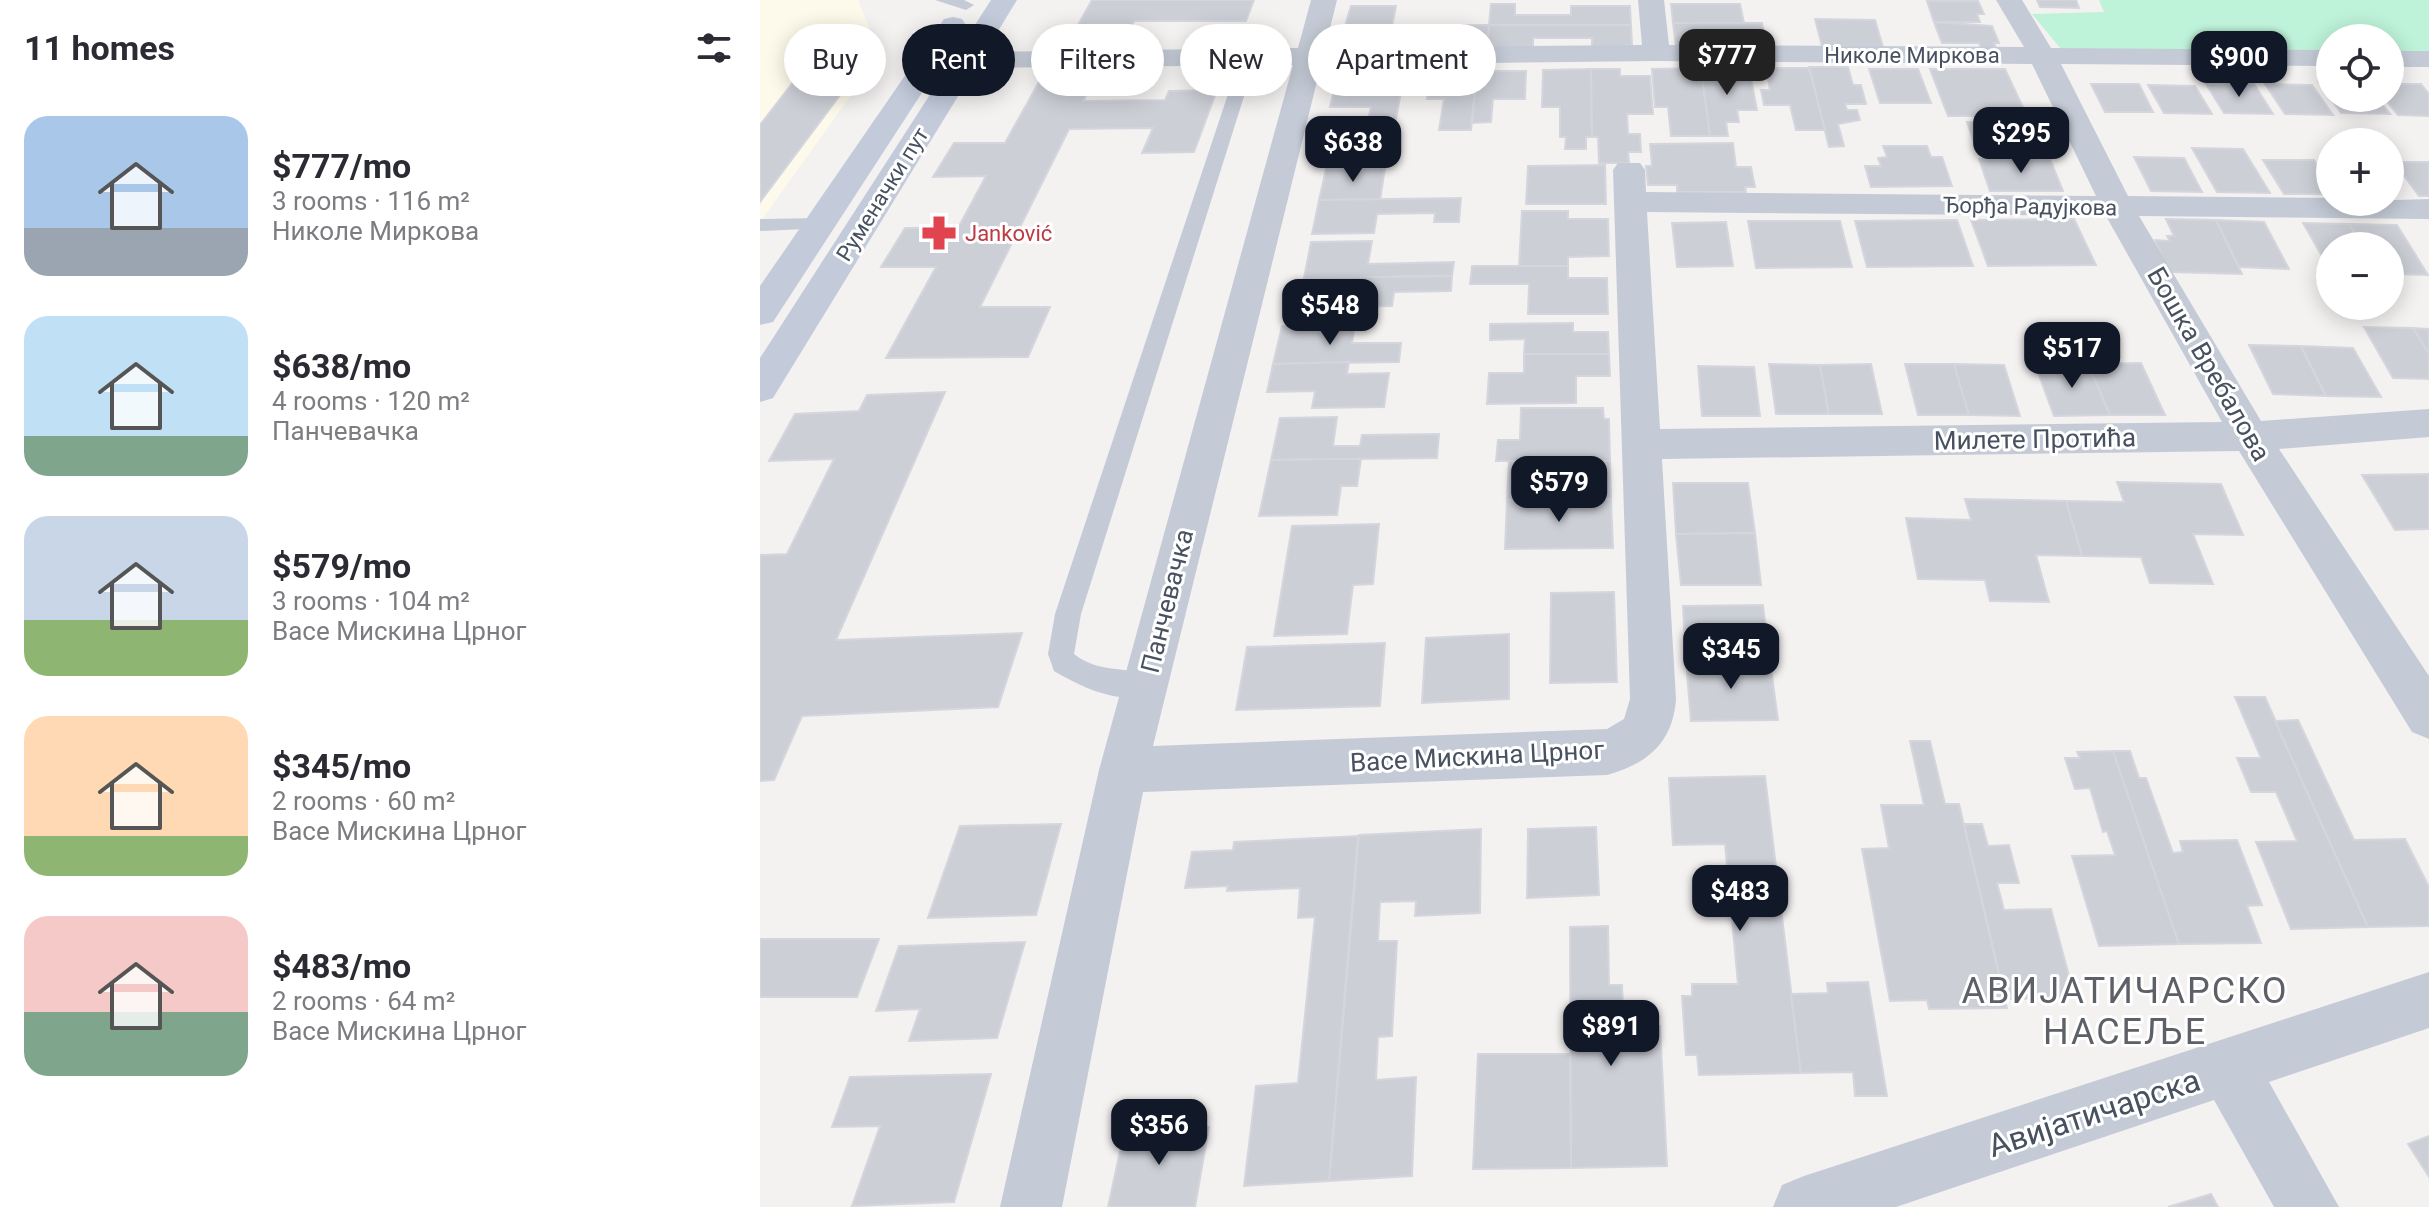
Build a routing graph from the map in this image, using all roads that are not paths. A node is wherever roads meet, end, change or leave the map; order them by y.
1 (1004, 0) edge
2 (1324, 0) edge
3 (1651, 0) edge
4 (2009, 0) edge
5 (960, 2) edge
6 (988, 24) edge
7 (1317, 24) edge
8 (1656, 53) junction
9 (1496, 54) edge
10 (1292, 55) edge
11 (1308, 55) joint
12 (2042, 55) junction
13 (1180, 56) edge
14 (2316, 58) edge
15 (1015, 59) edge
16 (2404, 59) edge
17 (2429, 59) edge
18 (942, 96) edge
19 (1236, 96) edge
20 (1630, 186) joint
21 (2117, 207) junction
22 (2429, 209) edge
23 (820, 224) junction
24 (760, 225) edge
25 (760, 313) edge
26 (760, 388) edge
27 (2429, 423) edge
28 (2250, 436) junction
29 (1640, 444) junction
30 (1145, 685) junction
31 (2429, 717) edge
32 (1123, 770) junction
33 (2429, 1000) edge
34 (2229, 1069) junction
35 (1031, 1207) edge
36 (1804, 1207) edge
37 (2308, 1207) edge

1 - 6 main road, Руменачки пут
2 - 7 street, Панчевачка
3 - 8 street
4 - 12 street, Бошка Вребалова
5 - 23 main road, Руменачки пут
8 - 9 street, Николе Миркова
8 - 12 street, Николе Миркова
10 - 11 street, Николе Миркова
11 - 30 street, Панчевачка
12 - 14 street, Николе Миркова
12 - 21 street, Бошка Вребалова
13 - 15 street, Николе Миркова
16 - 17 street
18 - 26 main road, Руменачки пут
19 - 30 lane
20 - 21 street, Ђорђа Радујкова
20 - 29 street, Васе Мискина Црног
21 - 22 street, Ђорђа Радујкова
21 - 28 street, Бошка Вребалова
23 - 24 lane
23 - 25 main road, Руменачки пут
27 - 28 street, Милете Протића
28 - 29 street, Милете Протића
28 - 31 street, Бошка Вребалова
29 - 32 street, Васе Мискина Црног
30 - 32 street, Панчевачка
32 - 35 street, Панчевачка
33 - 34 street, Авијатичарска
34 - 36 street, Авијатичарска
34 - 37 street

